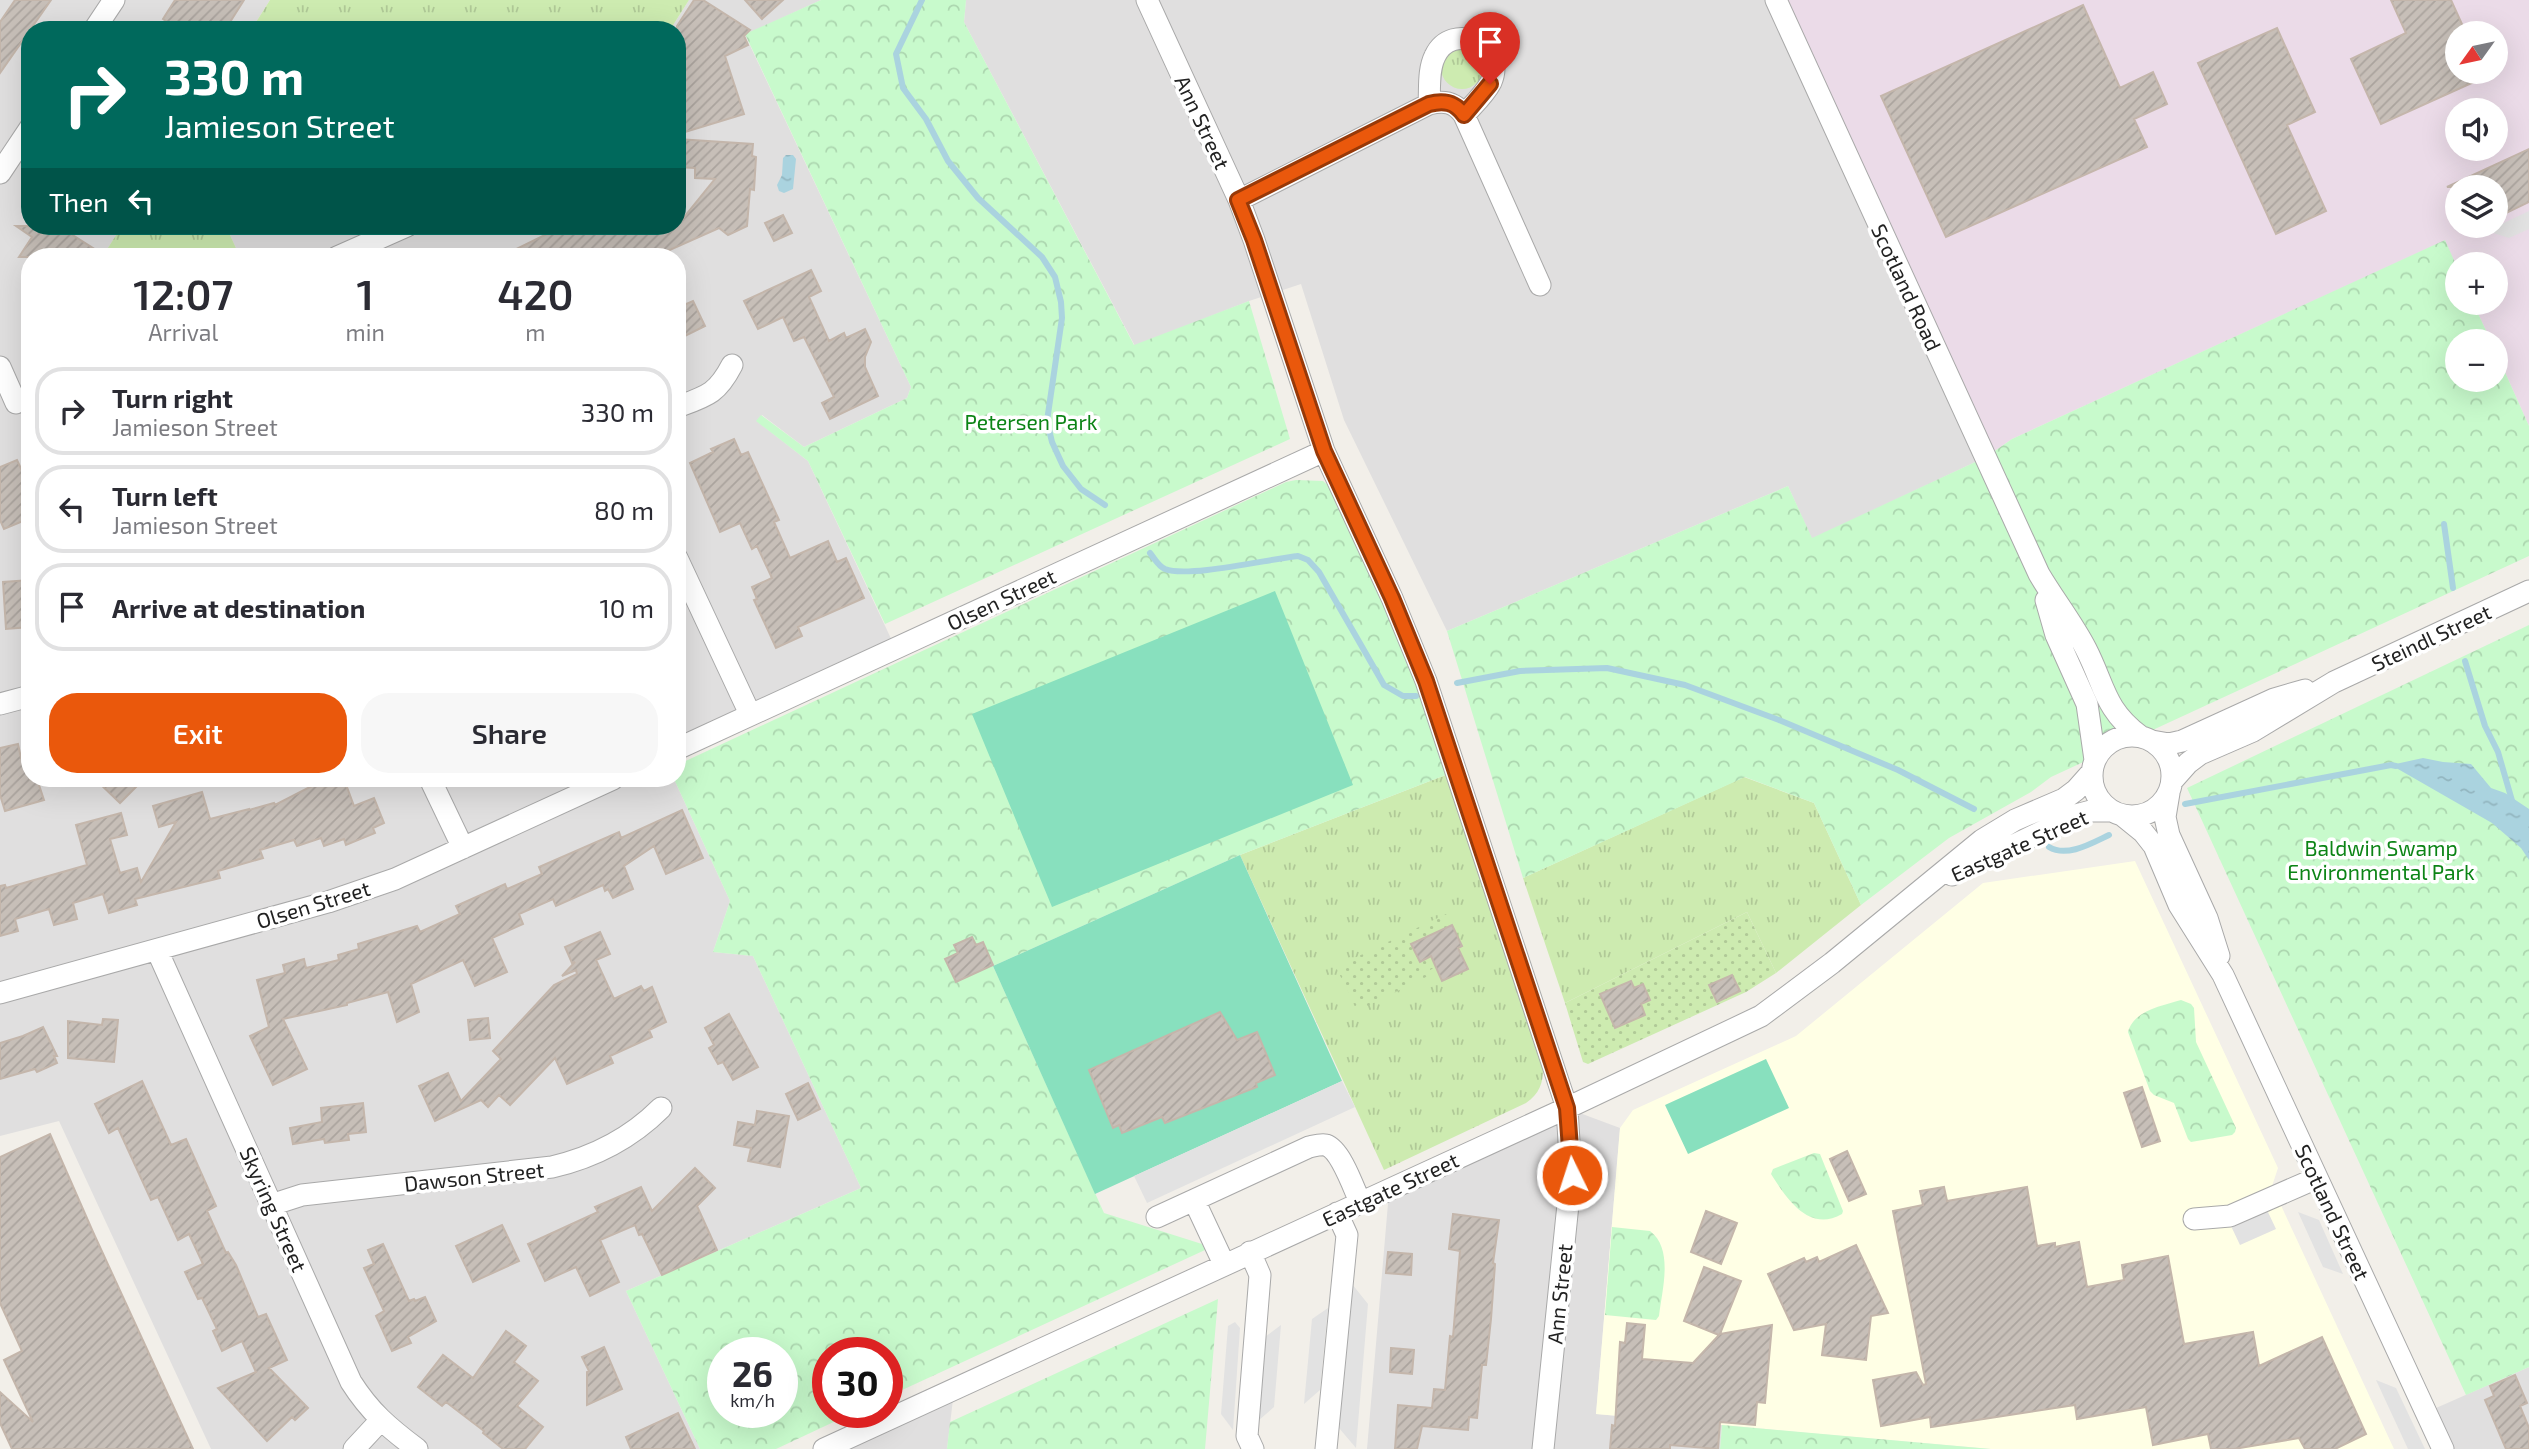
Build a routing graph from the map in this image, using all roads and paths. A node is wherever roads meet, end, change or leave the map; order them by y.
1 (114, 0) edge
2 (1147, 0) edge
3 (1776, 0) edge
4 (100, 21) edge
5 (1429, 104) junction
6 (1464, 115) junction
7 (21, 140) edge
8 (2, 165) edge
9 (1238, 200) junction
10 (387, 235) edge
11 (357, 248) edge
12 (1540, 285) dead end
13 (732, 365) dead end
14 (0, 367) edge
15 (686, 403) edge
16 (15, 404) edge
17 (1324, 451) junction
18 (2039, 575) junction
19 (686, 577) edge
20 (2529, 591) edge
21 (2334, 682) junction
22 (21, 698) edge
23 (0, 704) edge
24 (750, 714) junction
25 (2146, 738) junction
26 (686, 745) edge
27 (2093, 766) junction
28 (434, 787) edge
29 (596, 787) edge
30 (2170, 787) junction
31 (2116, 813) junction
32 (463, 848) junction
33 (1929, 885) junction
34 (157, 950) junction
35 (2223, 975) junction
36 (0, 993) edge
37 (661, 1108) dead end
38 (1567, 1108) junction
39 (2317, 1178) junction
40 (1194, 1200) junction
41 (1360, 1202) junction
42 (271, 1205) junction
43 (1337, 1213) junction
44 (1157, 1217) dead end
45 (2194, 1219) dead end
46 (1250, 1252) junction
47 (1224, 1264) junction
48 (380, 1421) junction
49 (354, 1449) edge
50 (417, 1449) edge
51 (824, 1449) edge
52 (1254, 1449) edge
53 (1326, 1449) edge
54 (1544, 1449) edge
55 (2443, 1449) edge

1 - 4 street
2 - 9 street, Ann Street
3 - 18 street, Scotland Road
5 - 6 street
5 - 6 street
5 - 9 street
6 - 12 street
7 - 8 street
9 - 17 street, Ann Street
10 - 11 street
13 - 15 street
14 - 16 street
17 - 24 street, Olsen Street
17 - 38 street, Ann Street
18 - 25 street, Scotland Road
18 - 27 street, Scotland Road
19 - 24 street
20 - 21 street, Steindl Street
21 - 25 street, Steindl Street
21 - 30 street, Steindl Street
22 - 23 street
24 - 26 street, Olsen Street
25 - 27 street
25 - 30 street
27 - 31 street
27 - 33 street, Eastgate Street
28 - 32 street
29 - 32 street, Olsen Street
30 - 31 street
30 - 35 street, Scotland Street
31 - 33 street, Eastgate Street
31 - 35 street, Scotland Street
32 - 34 street, Olsen Street
33 - 38 street, Eastgate Street
34 - 36 street, Olsen Street
34 - 42 street, Skyring Street
35 - 39 street, Scotland Street
37 - 42 street, Dawson Street
38 - 41 street, Eastgate Street
38 - 54 street, Ann Street
39 - 45 street
39 - 55 street, Scotland Street
40 - 41 street
40 - 44 street
40 - 47 street
41 - 43 street, Eastgate Street
42 - 48 street, Skyring Street
43 - 46 street, Eastgate Street
43 - 53 street
46 - 47 street, Eastgate Street
46 - 52 street
47 - 51 street, Eastgate Street
48 - 49 street
48 - 50 street, Skyring Street

